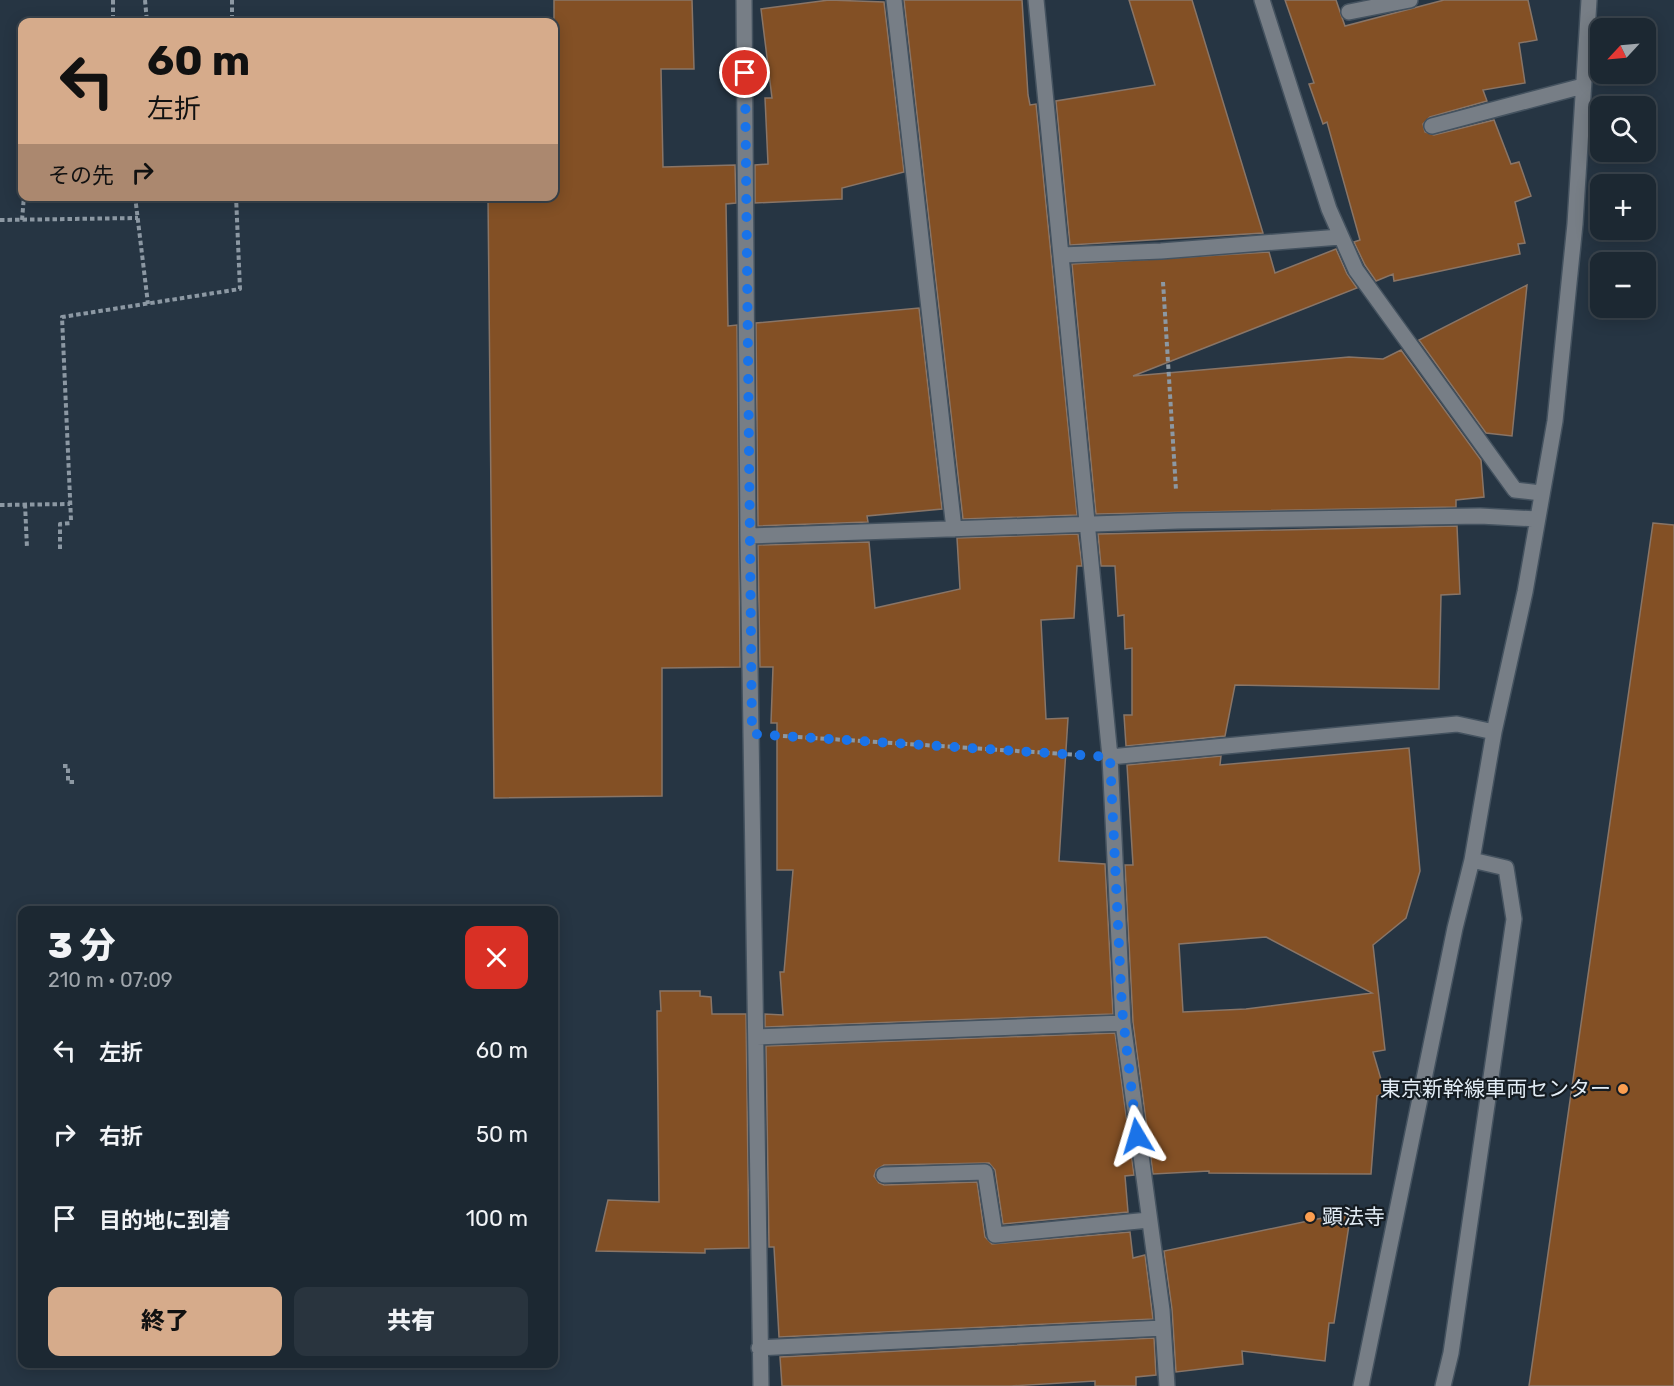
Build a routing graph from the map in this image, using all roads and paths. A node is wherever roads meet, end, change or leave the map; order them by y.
1 (113, 0) edge
2 (145, 0) edge
3 (232, 0) edge
4 (744, 0) edge
5 (894, 0) edge
6 (1036, 0) edge
7 (1262, 0) edge
8 (1410, 0) edge
9 (1589, 0) edge
10 (1349, 12) dead end
11 (113, 18) edge
12 (147, 18) edge
13 (232, 18) edge
14 (1583, 86) junction
15 (1432, 126) dead end
16 (24, 201) edge
17 (136, 201) edge
18 (236, 201) edge
19 (138, 218) junction
20 (0, 220) edge
21 (22, 220) junction
22 (1340, 237) junction
23 (1161, 251) junction
24 (1062, 255) junction
25 (148, 304) junction
26 (1541, 493) junction
27 (25, 504) junction
28 (70, 504) junction
29 (0, 505) edge
30 (1537, 519) junction
31 (1178, 521) junction
32 (1088, 524) junction
33 (954, 529) junction
34 (748, 536) junction
35 (27, 548) dead end
36 (60, 549) dead end
37 (1494, 732) junction
38 (752, 734) junction
39 (1110, 757) junction
40 (63, 766) dead end
41 (77, 782) dead end
42 (1472, 860) junction
43 (1123, 1023) junction
44 (757, 1037) junction
45 (884, 1176) dead end
46 (1149, 1220) junction
47 (1163, 1328) junction
48 (759, 1348) junction
49 (760, 1386) edge
50 (1167, 1386) edge
51 (1360, 1386) edge
52 (1443, 1386) edge

1 - 11 path
2 - 12 path
3 - 13 path
4 - 34 street
5 - 33 street
6 - 24 street
7 - 22 street
8 - 10 street
9 - 14 street
14 - 15 street
14 - 26 street
16 - 21 path
17 - 19 path
18 - 25 path
19 - 21 path
19 - 25 path
20 - 21 path
22 - 23 street
22 - 26 street
23 - 24 street
23 - 31 path
24 - 32 street
25 - 28 path
26 - 30 street
27 - 28 path
27 - 29 path
27 - 35 path
28 - 36 path
30 - 31 street
30 - 37 street
31 - 32 street
32 - 33 street
32 - 39 street
33 - 34 street
34 - 38 street
37 - 39 street
37 - 42 street
38 - 39 path
38 - 44 street
39 - 43 street
40 - 41 path
42 - 51 street
42 - 52 street
43 - 44 street
43 - 46 street
44 - 48 street
45 - 46 street
46 - 47 street
47 - 48 street
47 - 50 street
48 - 49 street

